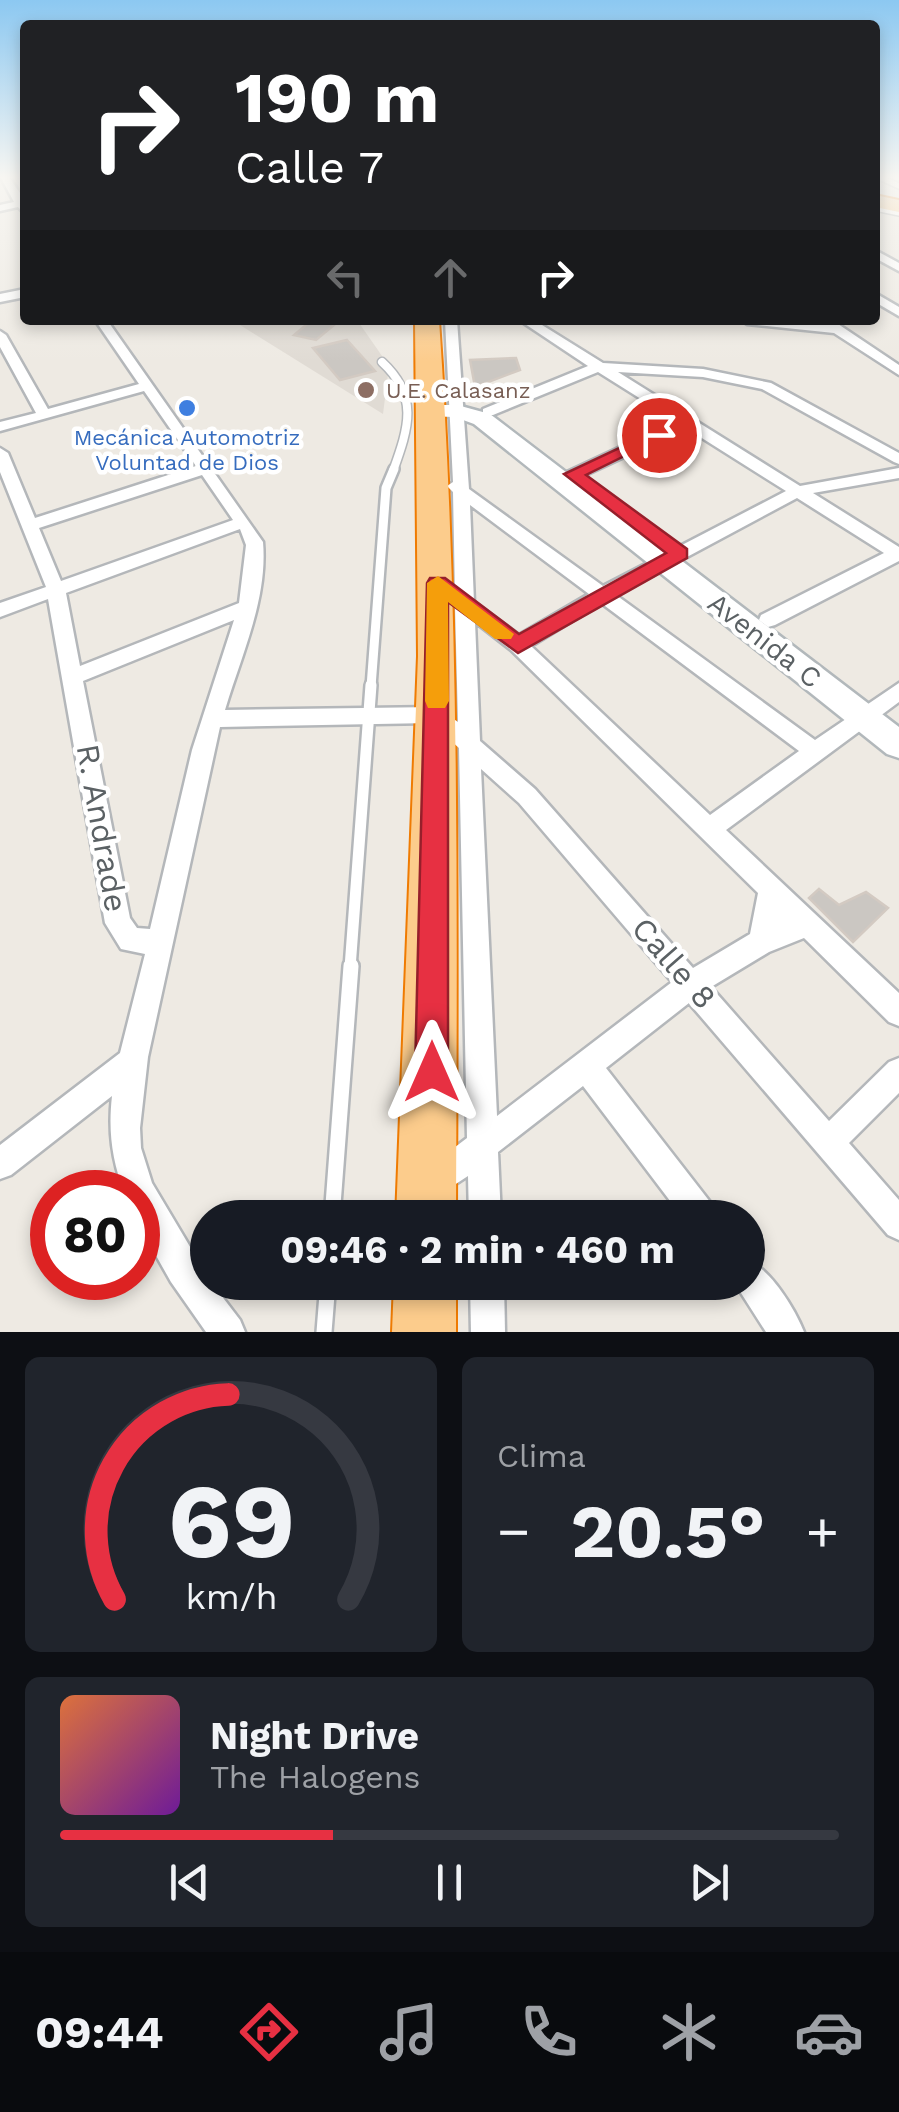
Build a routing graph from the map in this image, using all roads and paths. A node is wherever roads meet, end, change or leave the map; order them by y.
1 (105, 325) edge
2 (428, 325) edge
3 (450, 325) edge
4 (533, 325) edge
5 (797, 325) edge
6 (831, 325) edge
7 (837, 329) junction
8 (0, 334) edge
9 (899, 346) edge
10 (872, 353) junction
11 (382, 362) dead end
12 (597, 367) junction
13 (899, 371) edge
14 (148, 386) junction
15 (445, 406) junction
16 (488, 412) junction
17 (44, 414) junction
18 (687, 422) junction
19 (0, 427) edge
20 (0, 454) edge
21 (899, 459) edge
22 (204, 469) junction
23 (899, 473) edge
24 (573, 474) junction
25 (448, 481) junction
26 (798, 491) junction
27 (243, 522) junction
28 (31, 525) junction
29 (898, 554) edge
30 (672, 558) junction
31 (56, 590) junction
32 (451, 594) junction
33 (601, 595) junction
34 (247, 608) junction
35 (0, 610) edge
36 (768, 620) junction
37 (518, 645) junction
38 (75, 676) junction
39 (885, 708) edge
40 (368, 718) junction
41 (212, 719) junction
42 (452, 727) junction
43 (899, 745) edge
44 (816, 752) junction
45 (711, 828) junction
46 (772, 888) junction
47 (810, 924) junction
48 (160, 942) junction
49 (761, 942) junction
50 (693, 983) junction
51 (899, 1012) edge
52 (134, 1060) junction
53 (587, 1067) junction
54 (899, 1072) edge
55 (827, 1144) junction
56 (483, 1146) junction
57 (0, 1164) edge
58 (333, 1200) edge
59 (426, 1200) edge
60 (429, 1200) edge
61 (484, 1200) edge
62 (689, 1200) edge
63 (899, 1224) edge
64 (327, 1300) edge
65 (425, 1300) edge
66 (487, 1300) edge
67 (764, 1300) edge
68 (228, 1332) edge
69 (324, 1332) edge
70 (424, 1332) edge
71 (488, 1332) edge
72 (787, 1332) edge

1 - 14 street
2 - 15 highway
3 - 15 street
4 - 12 street
5 - 7 street
6 - 7 street
7 - 10 street
8 - 17 street
9 - 10 street
10 - 13 street
11 - 40 lane
12 - 16 street
12 - 18 street
12 - 21 street
14 - 17 street
14 - 22 street
15 - 16 street, Avenida C
15 - 25 highway
15 - 30 street, Avenida C
16 - 24 street, Avenida C
17 - 19 street
18 - 24 street
18 - 26 street
20 - 28 street, R. Andrade
22 - 27 street
22 - 28 street
23 - 26 street
24 - 30 street, Avenida C
25 - 32 highway
25 - 33 street
26 - 29 street
26 - 30 street
27 - 31 street
27 - 34 street
28 - 31 street, R. Andrade
29 - 36 street
30 - 33 street
30 - 36 street, Avenida C
30 - 39 street, Avenida C
31 - 35 street
31 - 38 street, R. Andrade
32 - 37 street
32 - 42 highway
33 - 37 street
33 - 44 street
34 - 38 street
34 - 41 street
36 - 39 street, Avenida C
37 - 45 street
38 - 48 street, R. Andrade
39 - 43 street, Avenida C
39 - 44 street
40 - 41 street
40 - 42 street
40 - 58 lane
41 - 48 street
42 - 50 street, Calle 8
42 - 56 street
42 - 59 highway
44 - 45 street
45 - 46 street
46 - 47 street
46 - 49 street
47 - 49 street
47 - 51 street
48 - 52 street
49 - 50 street
50 - 53 street
50 - 55 street, Calle 8
52 - 57 street
52 - 68 street
53 - 56 street
53 - 62 street
54 - 55 street
55 - 63 street, Calle 8
56 - 60 street
56 - 61 street
64 - 69 lane
65 - 70 highway
66 - 71 street
67 - 72 street

